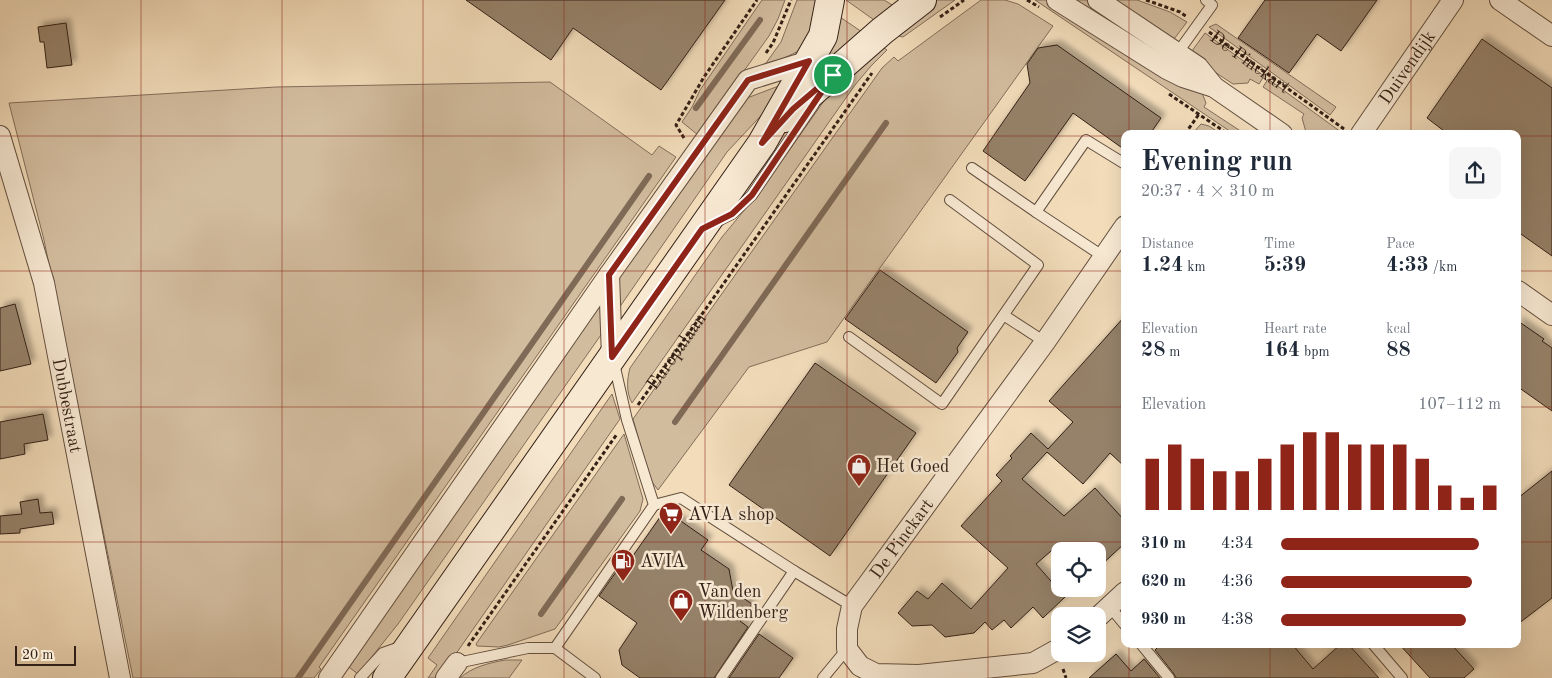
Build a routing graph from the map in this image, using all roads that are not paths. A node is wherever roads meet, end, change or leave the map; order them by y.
1 (830, 0) edge
2 (922, 0) edge
3 (1057, 0) edge
4 (1098, 0) edge
5 (1206, 0) edge
6 (1453, 0) edge
7 (1500, 0) edge
8 (1552, 36) edge
9 (809, 61) junction
10 (1172, 61) junction
11 (833, 75) junction
12 (1276, 130) edge
13 (1364, 130) edge
14 (0, 136) edge
15 (762, 143) junction
16 (1121, 162) edge
17 (972, 168) dead end
18 (950, 200) dead end
19 (1036, 212) junction
20 (702, 229) junction
21 (1121, 232) edge
22 (1104, 257) junction
23 (609, 275) junction
24 (1521, 293) edge
25 (1552, 315) edge
26 (1005, 316) junction
27 (849, 336) dead end
28 (1045, 342) junction
29 (612, 357) junction
30 (654, 505) junction
31 (794, 571) junction
32 (1121, 596) edge
33 (852, 606) junction
34 (1106, 610) edge
35 (1106, 613) edge
36 (1121, 623) edge
37 (413, 642) junction
38 (555, 648) junction
39 (1144, 648) edge
40 (1376, 648) edge
41 (848, 649) junction
42 (1051, 653) edge
43 (451, 670) edge
44 (876, 676) edge
45 (120, 678) edge
46 (329, 678) edge
47 (360, 678) edge
48 (387, 678) edge
49 (595, 678) edge
50 (721, 678) edge
51 (823, 678) edge
52 (1169, 678) edge
53 (1402, 678) edge

1 - 9 main road
2 - 11 main road
3 - 10 street
4 - 10 street
5 - 10 lane
6 - 13 street, Duivendijk
7 - 8 street
9 - 15 main road
9 - 23 street
10 - 12 street
11 - 15 main road
11 - 20 lane
14 - 45 street, Dubbestraat
15 - 20 main road
16 - 19 lane
17 - 19 lane
18 - 26 lane
19 - 22 lane
20 - 29 main road
21 - 22 street, De Pinckart
22 - 28 street, De Pinckart
23 - 29 street
23 - 46 street
24 - 25 street
26 - 27 lane
26 - 28 lane
28 - 33 street, De Pinckart
29 - 30 lane
29 - 37 main road
30 - 31 lane
30 - 38 lane
31 - 33 lane
31 - 50 lane
32 - 34 street
33 - 41 street, De Pinckart
35 - 36 lane
37 - 47 lane
37 - 48 main road
38 - 43 lane
38 - 49 lane
39 - 52 lane
40 - 53 lane
41 - 44 street
41 - 51 lane
42 - 44 street

